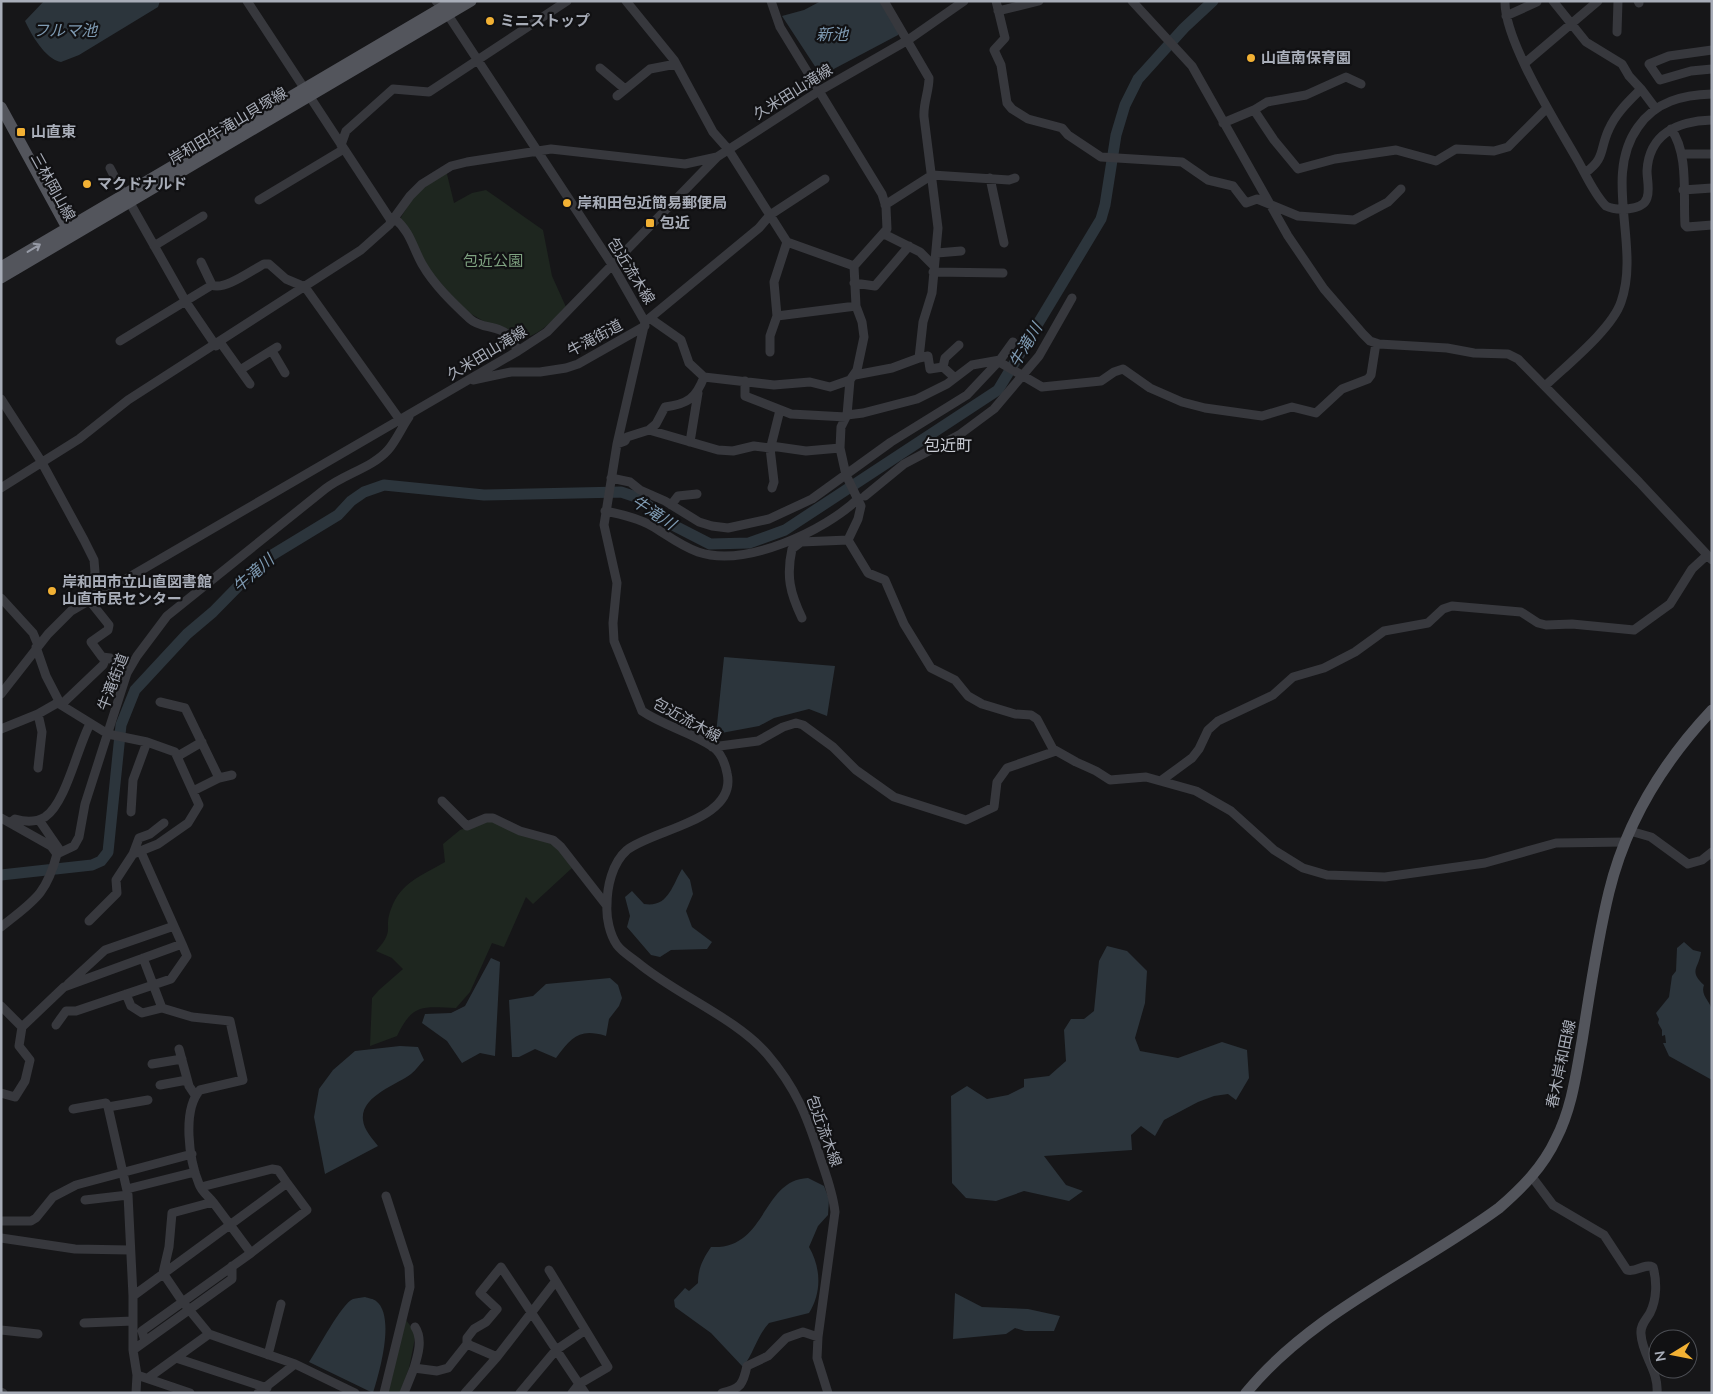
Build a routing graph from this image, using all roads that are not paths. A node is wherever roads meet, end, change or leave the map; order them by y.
1 (247, 1) edge
2 (453, 1) edge
3 (471, 1) edge
4 (567, 1) edge
5 (626, 1) edge
6 (771, 1) edge
7 (884, 1) edge
8 (964, 1) edge
9 (996, 1) edge
10 (1039, 1) edge
11 (1132, 1) edge
12 (1505, 1) edge
13 (1553, 1) edge
14 (1598, 1) edge
15 (1618, 1) edge
16 (1537, 2) edge
17 (442, 8) edge
18 (998, 11) junction
19 (1506, 16) junction
20 (1570, 23) junction
21 (1617, 32) dead end
22 (908, 40) junction
23 (1712, 50) edge
24 (478, 60) junction
25 (1525, 63) junction
26 (676, 64) junction
27 (600, 68) dead end
28 (1712, 69) edge
29 (1361, 84) dead end
30 (1641, 89) junction
31 (625, 90) junction
32 (819, 91) junction
33 (308, 92) junction
34 (1712, 94) edge
35 (617, 96) dead end
36 (1, 107) edge
37 (1548, 108) junction
38 (1656, 109) junction
39 (1254, 110) junction
40 (1712, 120) edge
41 (1, 122) edge
42 (1223, 123) junction
43 (1671, 129) junction
44 (343, 147) junction
45 (728, 149) junction
46 (538, 150) junction
47 (1683, 154) junction
48 (1712, 154) edge
49 (717, 157) junction
50 (110, 168) dead end
51 (1585, 173) junction
52 (932, 175) junction
53 (990, 178) junction
54 (1014, 178) dead end
55 (824, 179) dead end
56 (1712, 188) edge
57 (1401, 189) dead end
58 (1683, 190) junction
59 (127, 199) junction
60 (259, 200) dead end
61 (1270, 204) junction
62 (885, 205) junction
63 (1624, 207) junction
64 (770, 215) junction
65 (203, 216) dead end
66 (394, 221) junction
67 (1712, 225) edge
68 (66, 234) junction
69 (884, 234) junction
70 (787, 242) junction
71 (1004, 243) dead end
72 (154, 246) junction
73 (909, 246) junction
74 (961, 251) dead end
75 (937, 253) junction
76 (201, 262) dead end
77 (613, 266) junction
78 (854, 266) junction
79 (1, 268) edge
80 (934, 269) junction
81 (1003, 273) dead end
82 (1, 278) edge
83 (854, 283) junction
84 (212, 285) junction
85 (305, 287) junction
86 (1072, 298) dead end
87 (186, 302) junction
88 (856, 306) junction
89 (777, 316) junction
90 (647, 323) junction
91 (120, 341) dead end
92 (1013, 342) dead end
93 (1376, 343) junction
94 (218, 344) junction
95 (959, 344) dead end
96 (518, 351) junction
97 (770, 352) dead end
98 (919, 358) junction
99 (1001, 362) junction
100 (944, 367) junction
101 (240, 370) junction
102 (285, 373) dead end
103 (1022, 376) junction
104 (704, 377) junction
105 (852, 377) junction
106 (955, 378) junction
107 (467, 381) junction
108 (745, 381) junction
109 (250, 384) dead end
110 (1545, 386) junction
111 (698, 392) junction
112 (1, 399) edge
113 (780, 410) junction
114 (410, 414) junction
115 (846, 416) junction
116 (400, 420) junction
117 (649, 430) junction
118 (690, 442) junction
119 (617, 444) junction
120 (771, 447) junction
121 (840, 448) junction
122 (40, 461) junction
123 (846, 477) junction
124 (611, 480) junction
125 (1, 488) edge
126 (772, 488) dead end
127 (697, 494) dead end
128 (860, 496) junction
129 (671, 505) junction
130 (606, 507) junction
131 (848, 540) junction
132 (1709, 558) edge
133 (90, 599) junction
134 (3, 604) edge
135 (802, 618) dead end
136 (37, 646) junction
137 (106, 658) junction
138 (127, 673) junction
139 (1, 694) edge
140 (160, 702) dead end
141 (60, 703) junction
142 (1712, 710) edge
143 (38, 714) junction
144 (90, 724) junction
145 (1, 729) edge
146 (110, 734) junction
147 (147, 742) junction
148 (202, 742) junction
149 (712, 747) junction
150 (1056, 751) junction
151 (178, 756) junction
152 (38, 768) dead end
153 (232, 775) dead end
154 (219, 778) junction
155 (1162, 780) junction
156 (193, 791) junction
157 (442, 801) dead end
158 (131, 812) dead end
159 (39, 820) junction
160 (5, 821) edge
161 (164, 823) dead end
162 (1628, 836) junction
163 (1712, 852) edge
164 (137, 853) junction
165 (58, 854) junction
166 (607, 906) junction
167 (89, 921) dead end
168 (174, 926) junction
169 (1, 927) edge
170 (182, 944) junction
171 (143, 958) junction
172 (153, 985) junction
173 (64, 987) junction
174 (126, 994) junction
175 (162, 1008) junction
176 (2, 1009) edge
177 (56, 1024) dead end
178 (22, 1027) junction
179 (179, 1049) dead end
180 (182, 1059) junction
181 (152, 1064) dead end
182 (188, 1080) junction
183 (160, 1085) dead end
184 (1, 1093) edge
185 (196, 1095) junction
186 (148, 1100) dead end
187 (108, 1108) junction
188 (73, 1109) dead end
189 (192, 1154) junction
190 (124, 1172) junction
191 (196, 1172) junction
192 (1532, 1177) junction
193 (287, 1183) junction
194 (201, 1187) junction
195 (127, 1192) junction
196 (386, 1196) dead end
197 (85, 1200) dead end
198 (213, 1202) junction
199 (1, 1221) edge
200 (230, 1224) junction
201 (1, 1238) edge
202 (129, 1250) junction
203 (251, 1253) junction
204 (232, 1266) junction
205 (549, 1270) dead end
206 (163, 1273) junction
207 (554, 1282) junction
208 (132, 1296) junction
209 (182, 1301) junction
210 (281, 1304) dead end
211 (190, 1309) junction
212 (531, 1312) junction
213 (132, 1322) junction
214 (84, 1323) dead end
215 (415, 1326) dead end
216 (1, 1330) edge
217 (584, 1331) junction
218 (38, 1334) dead end
219 (209, 1334) junction
220 (818, 1337) junction
221 (145, 1341) junction
222 (467, 1344) junction
223 (133, 1350) junction
224 (556, 1350) junction
225 (268, 1355) junction
226 (497, 1357) junction
227 (176, 1358) junction
228 (295, 1364) junction
229 (414, 1368) junction
230 (137, 1375) junction
231 (148, 1378) junction
232 (579, 1384) junction
233 (266, 1388) junction
234 (466, 1392) edge
235 (136, 1393) edge
236 (190, 1393) edge
237 (258, 1393) edge
238 (355, 1393) edge
239 (384, 1393) edge
240 (404, 1393) edge
241 (520, 1393) edge
242 (572, 1393) edge
243 (585, 1393) edge
244 (722, 1393) edge
245 (828, 1393) edge
246 (1246, 1393) edge
247 (1657, 1393) edge

1 - 33 street
2 - 17 main road, 岸和田牛滝山貝塚線
3 - 17 main road, 岸和田牛滝山貝塚線
4 - 24 street
5 - 26 street
6 - 32 street
7 - 22 street
8 - 22 street, 久米田山滝線
9 - 18 street
10 - 18 street
11 - 42 street
12 - 19 street
13 - 20 street
14 - 20 street
15 - 21 street
16 - 19 street
17 - 24 street, 包近流木線
17 - 33 main road, 岸和田牛滝山貝塚線
18 - 61 street
19 - 25 street
20 - 25 street
20 - 30 street
22 - 32 street, 久米田山滝線
22 - 52 street
23 - 28 street
24 - 44 street
24 - 46 street, 包近流木線
25 - 37 street
26 - 31 street
26 - 45 street
27 - 31 street
29 - 39 street
30 - 38 street
30 - 51 street
31 - 35 street
32 - 45 street, 久米田山滝線
32 - 62 street
33 - 44 street
33 - 59 main road, 岸和田牛滝山貝塚線
34 - 38 street
36 - 68 main road, 三林岡山線
37 - 39 street
37 - 51 street
38 - 63 street
39 - 42 street
40 - 43 street
41 - 68 main road, 三林岡山線
42 - 61 street
43 - 47 street
43 - 63 street
44 - 60 street
44 - 66 street
45 - 49 street, 久米田山滝線
45 - 64 street
46 - 49 street
46 - 66 street
46 - 77 street, 包近流木線
47 - 48 street
47 - 58 street
49 - 77 street, 久米田山滝線
50 - 59 street
51 - 63 street
52 - 53 street
52 - 62 street
52 - 75 street
53 - 54 street
53 - 71 street
55 - 64 street, 牛滝街道
56 - 58 street
57 - 61 street
58 - 67 street
59 - 68 main road, 岸和田牛滝山貝塚線
59 - 72 street
61 - 93 street
62 - 69 street
63 - 110 street
64 - 70 street
64 - 90 street, 牛滝街道
65 - 72 street
66 - 85 street
66 - 96 street
79 -> 68 main road, 岸和田牛滝山貝塚線
68 - 82 main road, 岸和田牛滝山貝塚線
69 - 73 street
69 - 78 street
70 - 78 street
70 - 89 street
72 - 87 street
73 - 80 street
73 - 83 street
74 - 75 street
75 - 80 street
76 - 84 street
77 - 90 street, 包近流木線
77 - 96 street, 久米田山滝線
78 - 83 street
80 - 81 street
80 - 98 street
83 - 88 street
84 - 85 street
84 - 87 street
85 - 94 street
85 - 116 street
86 - 103 street
87 - 91 street
87 - 94 street
88 - 89 street
88 - 105 street
89 - 97 street
90 - 104 street
90 - 107 street, 牛滝街道
90 - 119 street, 包近流木線
92 - 99 street
93 - 103 street
93 - 110 street
94 - 101 street
94 - 122 street
95 - 100 street
96 - 107 street, 久米田山滝線
98 - 100 street
98 - 105 street
99 - 103 street
99 - 106 street
99 - 123 street
100 - 106 street
101 - 102 street
101 - 109 street
103 - 128 street
104 - 108 street
104 - 111 street
105 - 108 street
105 - 115 street
106 - 115 street
107 - 114 street, 久米田山滝線
108 - 113 street
110 - 132 street
111 - 117 street
111 - 118 street
112 - 122 street
113 - 115 street
113 - 120 street
114 - 116 street, 久米田山滝線
114 - 138 street, 牛滝街道
115 - 121 street
116 - 133 street, 久米田山滝線
117 - 118 street
117 - 119 street
118 - 120 street
119 - 124 street, 包近流木線
120 - 121 street
120 - 126 street
121 - 123 street
122 - 125 street
122 - 133 street
123 - 128 street
123 - 129 street
124 - 129 street
124 - 130 street, 包近流木線
127 - 129 street
128 - 130 street
128 - 131 street
130 - 149 street, 包近流木線
131 - 135 street
131 - 150 street
132 - 155 street
133 - 136 street, 久米田山滝線
133 - 137 street
134 - 136 street
136 - 139 street, 久米田山滝線
136 - 141 street
137 - 138 street
137 - 141 street
138 - 146 street, 牛滝街道
140 - 148 street
141 - 143 street
141 - 144 street
142 - 162 main road, 春木岸和田線
143 - 145 street
143 - 152 street
144 - 146 street
144 - 159 street
146 - 147 street
146 - 165 street, 牛滝街道
147 - 151 street
147 - 158 street
148 - 151 street
148 - 154 street
149 - 150 street
149 - 166 street, 包近流木線
150 - 155 street
151 - 156 street
153 - 154 street
154 - 156 street
155 - 162 street
156 - 164 street
157 - 166 street
159 - 160 street
159 - 165 street
160 - 165 street
161 - 164 street
162 - 163 street
162 - 192 main road, 春木岸和田線
164 - 167 street
164 - 168 street
165 - 169 street, 牛滝街道
166 - 220 street, 包近流木線
168 - 170 street
168 - 173 street
170 - 171 street
170 - 172 street
171 - 172 street
171 - 173 street
172 - 174 street
172 - 175 street
173 - 178 street
174 - 175 street
174 - 177 street
175 - 185 street
176 - 178 street
178 - 184 street
179 - 180 street
180 - 181 street
180 - 182 street
182 - 183 street
182 - 185 street
185 - 189 street
186 - 187 street
187 - 188 street
187 - 190 street
189 - 190 street
189 - 191 street
190 - 195 street
190 - 199 street
191 - 194 street
191 - 195 street
192 - 246 main road, 春木岸和田線
192 - 247 street
193 - 194 street
193 - 200 street
193 - 203 street
194 - 198 street
195 - 197 street
195 - 202 street
196 - 239 street
198 - 200 street
198 - 206 street
200 - 203 street
200 - 206 street
201 - 202 street
202 - 208 street
203 - 204 street
204 - 209 street
204 - 211 street
205 - 207 street
206 - 208 street
206 - 209 street
207 - 212 street
207 - 217 street
208 - 213 street
209 - 211 street
209 - 221 street
210 - 225 street
211 - 219 street
211 - 221 street
212 - 222 street
212 - 224 street
212 - 226 street
213 - 214 street
213 - 223 street
215 - 229 street
216 - 218 street
217 - 224 street
217 - 232 street
219 - 225 street
219 - 227 street
220 - 244 street
220 - 245 street, 包近流木線
221 - 223 street
222 - 226 street
222 - 229 street
223 - 230 street
224 - 232 street
224 - 241 street
225 - 228 street
226 - 234 street
227 - 231 street
227 - 233 street
228 - 233 street
228 - 238 street
229 - 240 street
230 - 231 street
230 - 235 street
231 - 236 street
232 - 242 street
232 - 243 street
233 - 237 street

